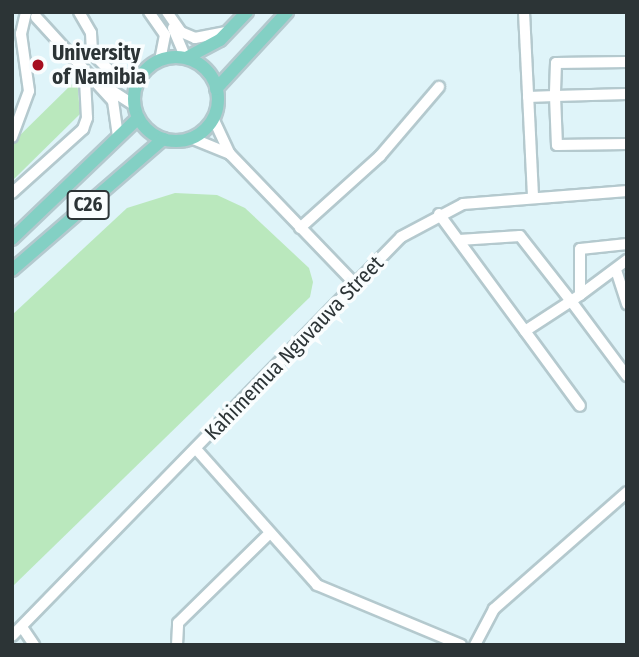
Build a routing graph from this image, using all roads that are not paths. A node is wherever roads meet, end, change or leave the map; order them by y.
1 (79, 12) edge
2 (149, 12) edge
3 (247, 12) edge
4 (287, 12) edge
5 (524, 12) edge
6 (31, 14) edge
7 (168, 15) edge
8 (229, 31) junction
9 (186, 58) junction
10 (160, 61) junction
11 (627, 62) edge
12 (139, 79) junction
13 (90, 80) junction
14 (439, 87) dead end
15 (216, 89) junction
16 (627, 94) edge
17 (555, 96) junction
18 (528, 97) junction
19 (136, 112) junction
20 (213, 118) junction
21 (12, 137) edge
22 (118, 137) junction
23 (163, 139) junction
24 (187, 139) junction
25 (627, 144) edge
26 (230, 154) junction
27 (627, 191) edge
28 (12, 193) edge
29 (533, 197) junction
30 (439, 214) junction
31 (300, 228) junction
32 (12, 239) edge
33 (459, 240) junction
34 (627, 244) edge
35 (627, 260) edge
36 (12, 270) edge
37 (616, 270) junction
38 (356, 285) junction
39 (576, 298) junction
40 (627, 304) edge
41 (525, 331) junction
42 (627, 376) edge
43 (580, 406) dead end
44 (196, 449) junction
45 (627, 492) edge
46 (269, 534) junction
47 (22, 627) junction
48 (12, 636) edge
49 (34, 645) edge
50 (177, 645) edge
51 (461, 645) edge
52 (475, 645) edge

1 - 12 street
2 - 10 street
3 - 8 main road
4 - 15 main road
5 - 18 street
6 - 13 street
6 - 21 street
7 - 8 street
7 - 9 street
8 - 9 main road
9 - 10 main road
9 - 15 main road
10 - 12 main road
11 - 17 street
12 - 19 main road
13 - 19 street
13 - 22 street
13 - 28 street
14 - 31 street
15 - 20 main road
16 - 17 street
17 - 18 street
17 - 25 street
18 - 29 street
19 - 22 main road, C26
19 - 23 main road
20 - 24 main road
20 - 26 street
22 - 32 main road, C26
23 - 24 main road
23 - 36 main road, C26
24 - 26 street
26 - 31 street
27 - 29 street, Kahimemua Nguvauva Street
29 - 30 street, Kahimemua Nguvauva Street
30 - 33 street
30 - 38 street, Kahimemua Nguvauva Street
31 - 38 street
33 - 39 street
33 - 41 street
34 - 39 street
35 - 37 street
37 - 39 street
37 - 40 street
38 - 44 street, Kahimemua Nguvauva Street
39 - 41 street
39 - 42 street
41 - 43 street
44 - 46 street
44 - 47 street, Kahimemua Nguvauva Street
45 - 52 street
46 - 50 street
46 - 51 street
47 - 48 street, Kahimemua Nguvauva Street
47 - 49 street

